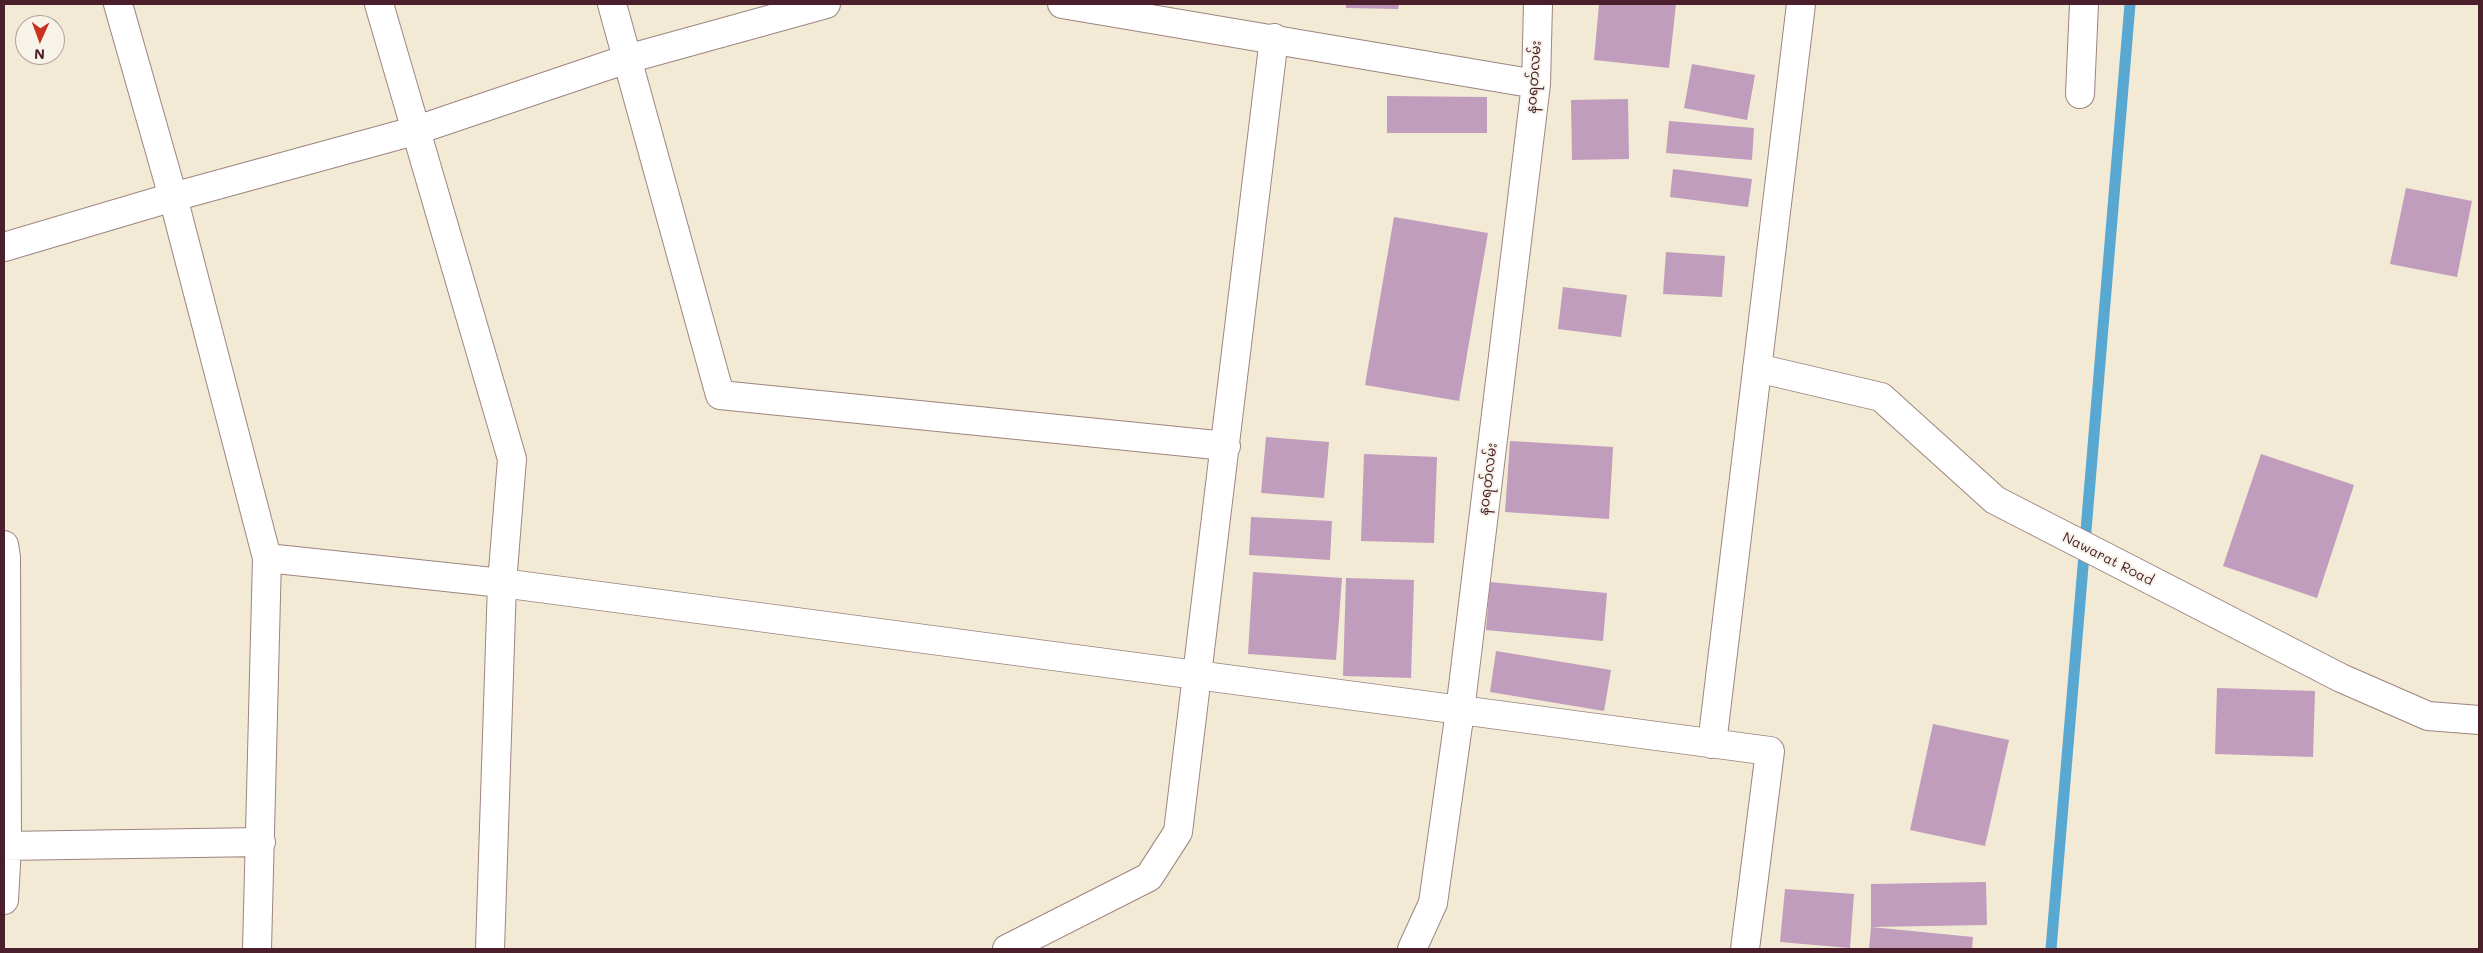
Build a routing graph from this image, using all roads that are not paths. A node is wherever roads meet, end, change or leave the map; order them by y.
1 (118, 4) edge
2 (379, 4) edge
3 (612, 4) edge
4 (826, 4) edge
5 (1062, 4) edge
6 (1538, 4) edge
7 (1801, 4) edge
8 (2084, 4) edge
9 (1274, 38) junction
10 (627, 60) junction
11 (1536, 84) junction
12 (2080, 94) dead end
13 (414, 131) junction
14 (173, 197) junction
15 (4, 247) edge
16 (1757, 368) junction
17 (1226, 446) junction
18 (4, 545) edge
19 (267, 558) junction
20 (502, 583) junction
21 (1198, 676) junction
22 (1460, 711) junction
23 (2479, 720) edge
24 (1712, 744) junction
25 (261, 842) junction
26 (6, 846) edge
27 (4, 900) edge
28 (257, 949) edge
29 (490, 949) edge
30 (1008, 949) edge
31 (1412, 949) edge
32 (1745, 949) edge

1 - 14 street
2 - 13 street
3 - 10 street
4 - 10 street
5 - 9 street
6 - 11 street, နဝရတ်လမ်း
7 - 16 street
8 - 12 street
9 - 11 street
9 - 17 street
10 - 13 street
10 - 17 street
11 - 22 street, နဝရတ်လမ်း
13 - 14 street
13 - 20 street
14 - 15 street
14 - 19 street
16 - 23 street, Nawarat Road
16 - 24 street
17 - 21 street
18 - 26 street
19 - 20 street
19 - 25 street
20 - 21 street
20 - 29 street
21 - 22 street
21 - 30 street
22 - 24 street
22 - 31 street, နဝရတ်လမ်း
24 - 32 street
25 - 26 street
25 - 28 street
26 - 27 street

